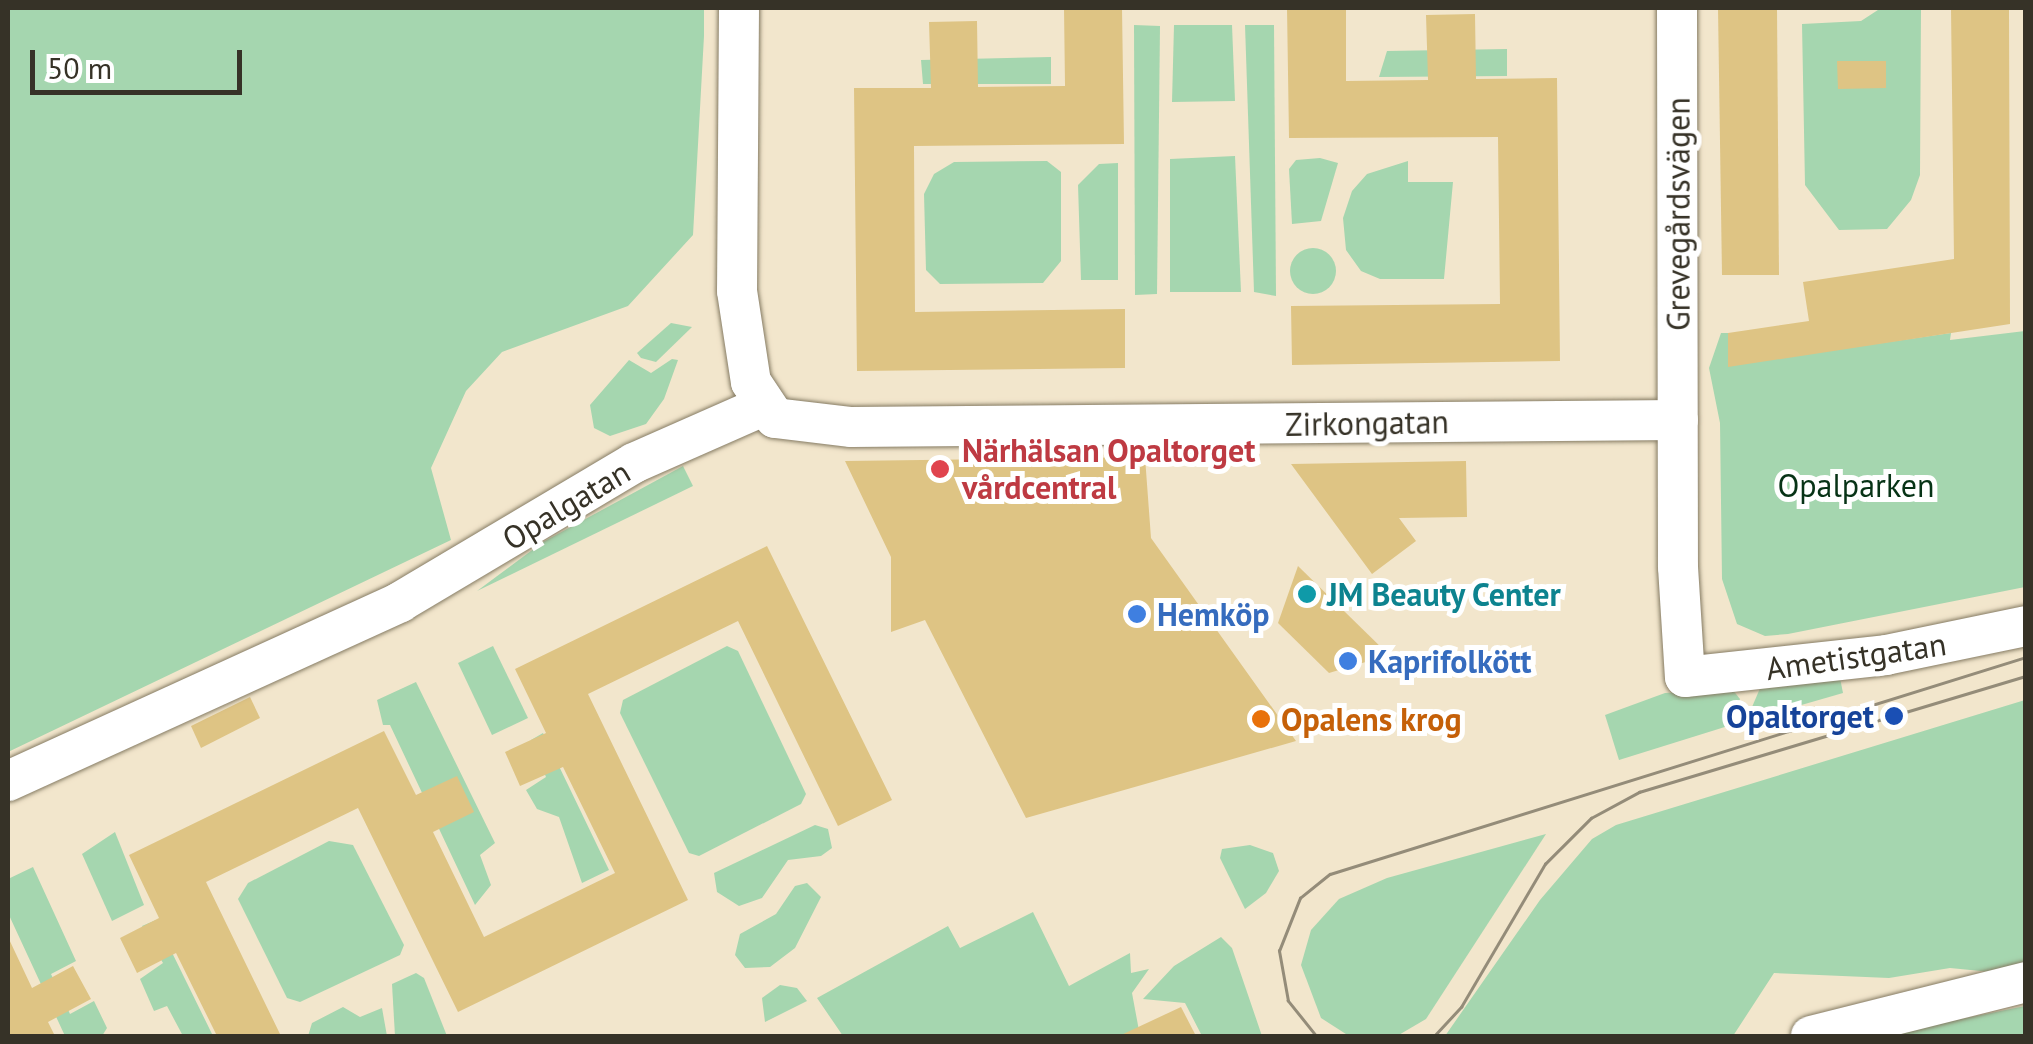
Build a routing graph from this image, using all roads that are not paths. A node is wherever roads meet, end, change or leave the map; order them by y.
1 (740, 8) edge
2 (1677, 8) edge
3 (763, 406) junction
4 (1678, 420) junction
5 (2026, 626) edge
6 (8, 782) edge
7 (2026, 982) edge
8 (1811, 1036) edge

1 - 3 street
2 - 4 street, Grevegårdsvägen
3 - 4 street, Zirkongatan
3 - 6 street, Opalgatan
4 - 5 street, Ametistgatan
7 - 8 street

